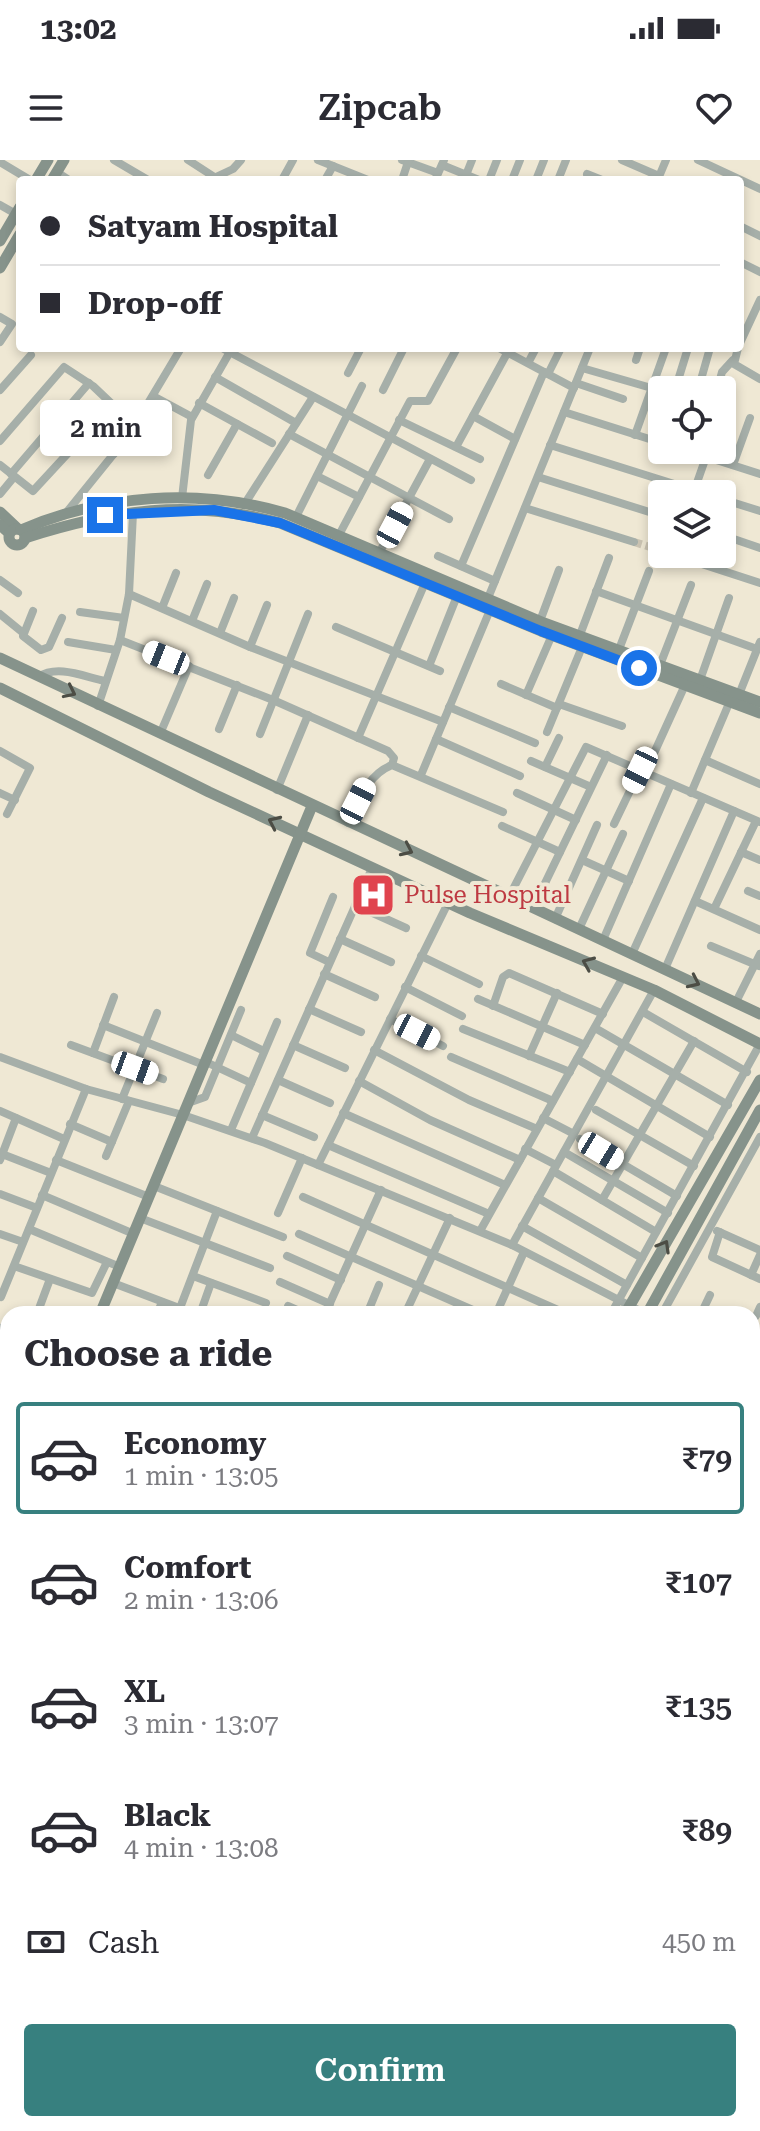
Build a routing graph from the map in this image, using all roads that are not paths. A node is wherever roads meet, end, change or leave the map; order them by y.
1 (64, 160) edge
2 (114, 160) edge
3 (188, 160) edge
4 (241, 160) edge
5 (318, 160) edge
6 (349, 160) edge
7 (472, 160) edge
8 (622, 160) edge
9 (698, 160) edge
10 (723, 160) edge
11 (405, 161) edge
12 (0, 162) edge
13 (333, 166) junction
14 (440, 170) edge
15 (719, 170) junction
16 (345, 171) junction
17 (587, 174) dead end
18 (26, 176) edge
19 (54, 176) edge
20 (141, 176) edge
21 (214, 176) edge
22 (221, 176) edge
23 (327, 176) edge
24 (357, 176) edge
25 (463, 176) edge
26 (592, 176) edge
27 (655, 176) edge
28 (734, 176) edge
29 (16, 213) edge
30 (0, 241) edge
31 (16, 241) edge
32 (0, 268) edge
33 (760, 300) edge
34 (0, 317) edge
35 (750, 320) junction
36 (760, 325) edge
37 (744, 334) edge
38 (0, 342) edge
39 (179, 352) edge
40 (227, 352) edge
41 (233, 352) edge
42 (359, 352) edge
43 (402, 352) edge
44 (455, 352) edge
45 (508, 352) edge
46 (512, 352) edge
47 (534, 352) edge
48 (559, 352) edge
49 (588, 352) edge
50 (639, 352) edge
51 (665, 352) edge
52 (687, 352) edge
53 (709, 352) edge
54 (736, 352) edge
55 (31, 355) dead end
56 (636, 360) dead end
57 (733, 360) junction
58 (528, 363) junction
59 (582, 368) junction
60 (348, 373) dead end
61 (546, 373) junction
62 (661, 376) edge
63 (679, 376) edge
64 (702, 376) edge
65 (721, 376) edge
66 (215, 377) junction
67 (760, 379) edge
68 (89, 383) junction
69 (575, 385) junction
70 (362, 386) dead end
71 (648, 387) edge
72 (0, 390) edge
73 (383, 390) dead end
74 (153, 396) junction
75 (313, 397) junction
76 (623, 399) dead end
77 (199, 403) junction
78 (648, 410) edge
79 (564, 412) junction
80 (348, 416) junction
81 (473, 416) junction
82 (192, 417) junction
83 (750, 418) dead end
84 (399, 420) junction
85 (78, 423) dead end
86 (296, 423) junction
87 (237, 424) junction
88 (135, 426) junction
89 (289, 434) junction
90 (635, 435) junction
91 (389, 439) junction
92 (515, 439) junction
93 (648, 439) edge
94 (0, 441) edge
95 (272, 443) dead end
96 (550, 445) junction
97 (456, 447) junction
98 (70, 451) dead end
99 (114, 454) junction
100 (328, 455) junction
101 (430, 459) junction
102 (480, 459) dead end
103 (0, 465) edge
104 (733, 465) joint
105 (760, 474) edge
106 (208, 475) dead end
107 (12, 476) junction
108 (317, 476) junction
109 (370, 476) junction
110 (538, 477) junction
111 (471, 480) dead end
112 (657, 480) edge
113 (0, 494) edge
114 (359, 497) junction
115 (182, 498) junction
116 (409, 498) junction
117 (736, 503) edge
118 (242, 508) junction
119 (525, 508) junction
120 (760, 511) edge
121 (0, 512) edge
122 (648, 512) edge
123 (66, 513) junction
124 (133, 513) junction
125 (296, 517) junction
126 (449, 519) dead end
127 (10, 535) edge
128 (339, 535) junction
129 (736, 540) edge
130 (634, 542) tunnel mouth
131 (760, 548) edge
132 (438, 556) dead end
133 (378, 557) junction
134 (609, 558) dead end
135 (461, 566) junction
136 (714, 568) edge
137 (559, 570) dead end
138 (649, 571) dead end
139 (176, 573) dead end
140 (0, 580) edge
141 (495, 581) junction
142 (425, 583) junction
143 (760, 583) edge
144 (207, 584) dead end
145 (691, 585) dead end
146 (596, 591) junction
147 (18, 593) dead end
148 (129, 594) junction
149 (457, 596) junction
150 (234, 598) dead end
151 (729, 598) dead end
152 (267, 605) dead end
153 (488, 606) junction
154 (636, 606) junction
155 (162, 608) junction
156 (33, 611) dead end
157 (80, 612) dead end
158 (0, 614) edge
159 (308, 614) dead end
160 (62, 618) dead end
161 (124, 618) junction
162 (192, 621) junction
163 (540, 621) junction
164 (677, 621) junction
165 (336, 627) dead end
166 (22, 632) junction
167 (220, 633) junction
168 (552, 635) junction
169 (716, 635) junction
170 (120, 640) junction
171 (68, 642) dead end
172 (579, 642) junction
173 (758, 646) edge
174 (250, 647) junction
175 (116, 650) junction
176 (395, 653) junction
177 (618, 655) junction
178 (0, 658) edge
179 (288, 661) junction
180 (660, 665) junction
181 (189, 666) junction
182 (429, 666) junction
183 (440, 671) dead end
184 (39, 677) junction
185 (700, 680) junction
186 (105, 681) junction
187 (501, 684) dead end
188 (237, 685) junction
189 (685, 685) junction
190 (0, 688) edge
191 (377, 694) junction
192 (526, 695) junction
193 (273, 700) junction
194 (735, 700) junction
195 (760, 702) edge
196 (98, 706) junction
197 (558, 706) junction
198 (449, 707) junction
199 (760, 713) edge
200 (308, 715) junction
201 (443, 722) junction
202 (622, 726) dead end
203 (219, 729) dead end
204 (547, 732) dead end
205 (160, 734) junction
206 (260, 734) dead end
207 (358, 738) junction
208 (559, 738) dead end
209 (436, 739) junction
210 (535, 743) dead end
211 (0, 751) edge
212 (655, 751) dead end
213 (607, 755) junction
214 (705, 760) junction
215 (531, 761) dead end
216 (392, 765) junction
217 (545, 767) junction
218 (640, 770) junction
219 (421, 775) junction
220 (520, 776) dead end
221 (569, 777) junction
222 (671, 784) junction
223 (760, 784) edge
224 (591, 787) junction
225 (277, 790) junction
226 (0, 793) edge
227 (517, 793) dead end
228 (691, 793) junction
229 (703, 798) junction
230 (15, 800) junction
231 (312, 806) junction
232 (553, 809) junction
233 (734, 811) junction
234 (503, 812) dead end
235 (7, 814) dead end
236 (576, 820) junction
237 (758, 822) edge
238 (348, 823) junction
239 (614, 824) dead end
240 (597, 825) dead end
241 (502, 826) dead end
242 (300, 834) junction
243 (623, 834) dead end
244 (537, 841) junction
245 (560, 852) junction
246 (741, 852) junction
247 (582, 860) junction
248 (760, 860) edge
249 (372, 868) junction
250 (606, 871) junction
251 (629, 881) junction
252 (748, 891) dead end
253 (760, 896) edge
254 (333, 897) dead end
255 (509, 897) junction
256 (695, 901) junction
257 (448, 903) junction
258 (355, 905) junction
259 (533, 908) junction
260 (714, 909) junction
261 (555, 919) junction
262 (406, 928) dead end
263 (579, 929) junction
264 (760, 930) edge
265 (340, 939) junction
266 (603, 940) junction
267 (711, 946) dead end
268 (632, 954) junction
269 (760, 954) edge
270 (421, 956) junction
271 (329, 962) junction
272 (391, 962) dead end
273 (758, 965) edge
274 (665, 969) junction
275 (324, 974) junction
276 (623, 977) junction
277 (479, 984) dead end
278 (405, 987) junction
279 (654, 990) junction
280 (557, 993) junction
281 (114, 997) dead end
282 (375, 997) dead end
283 (478, 999) dead end
284 (736, 1002) junction
285 (493, 1006) junction
286 (309, 1009) junction
287 (241, 1010) dead end
288 (643, 1012) junction
289 (157, 1013) dead end
290 (603, 1014) junction
291 (760, 1014) edge
292 (462, 1016) dead end
293 (390, 1019) junction
294 (277, 1022) dead end
295 (103, 1025) junction
296 (542, 1026) junction
297 (595, 1028) junction
298 (463, 1029) dead end
299 (361, 1032) dead end
300 (231, 1035) junction
301 (694, 1041) junction
302 (145, 1043) junction
303 (760, 1044) edge
304 (71, 1045) dead end
305 (293, 1045) junction
306 (585, 1045) junction
307 (624, 1045) junction
308 (443, 1046) dead end
309 (374, 1050) junction
310 (264, 1051) junction
311 (93, 1053) junction
312 (529, 1056) junction
313 (0, 1057) edge
314 (451, 1057) dead end
315 (577, 1059) junction
316 (205, 1064) junction
317 (217, 1067) junction
318 (135, 1068) junction
319 (345, 1068) dead end
320 (570, 1072) junction
321 (747, 1072) junction
322 (674, 1075) junction
323 (606, 1077) junction
324 (163, 1079) dead end
325 (278, 1080) junction
326 (760, 1080) edge
327 (359, 1081) junction
328 (251, 1083) junction
329 (86, 1089) junction
330 (126, 1100) junction
331 (553, 1101) junction
332 (188, 1103) junction
333 (330, 1103) dead end
334 (656, 1105) junction
335 (728, 1105) junction
336 (596, 1110) dead end
337 (760, 1110) edge
338 (0, 1111) edge
339 (343, 1113) junction
340 (183, 1115) junction
341 (262, 1115) junction
342 (16, 1118) junction
343 (543, 1118) junction
344 (70, 1124) junction
345 (537, 1129) junction
346 (231, 1130) junction
347 (639, 1135) junction
348 (314, 1137) dead end
349 (577, 1137) junction
350 (710, 1137) junction
351 (760, 1137) edge
352 (252, 1138) junction
353 (64, 1139) junction
354 (112, 1142) junction
355 (328, 1145) junction
356 (525, 1149) junction
357 (564, 1152) junction
358 (2, 1153) edge
359 (106, 1156) dead end
360 (302, 1158) junction
361 (56, 1160) junction
362 (520, 1160) junction
363 (623, 1164) junction
364 (318, 1165) junction
365 (694, 1166) junction
366 (555, 1168) junction
367 (51, 1173) junction
368 (613, 1181) junction
369 (505, 1185) junction
370 (381, 1190) junction
371 (152, 1191) junction
372 (0, 1194) edge
373 (42, 1195) junction
374 (677, 1196) junction
375 (303, 1197) dead end
376 (538, 1198) junction
377 (602, 1200) junction
378 (37, 1208) junction
379 (217, 1211) junction
380 (278, 1213) dead end
381 (668, 1213) junction
382 (489, 1214) junction
383 (140, 1218) junction
384 (450, 1218) junction
385 (366, 1224) junction
386 (704, 1225) junction
387 (522, 1226) junction
388 (29, 1229) junction
389 (480, 1231) junction
390 (656, 1232) junction
391 (720, 1232) junction
392 (0, 1234) edge
393 (134, 1234) junction
394 (299, 1234) dead end
395 (283, 1237) dead end
396 (23, 1242) junction
397 (205, 1244) junction
398 (512, 1245) junction
399 (524, 1252) junction
400 (760, 1252) edge
401 (433, 1254) junction
402 (287, 1256) dead end
403 (350, 1257) junction
404 (642, 1258) junction
405 (107, 1262) junction
406 (14, 1266) junction
407 (120, 1267) junction
408 (270, 1268) dead end
409 (193, 1276) junction
410 (4, 1277) edge
411 (756, 1277) edge
412 (50, 1279) junction
413 (341, 1280) junction
414 (280, 1282) dead end
415 (113, 1283) junction
416 (211, 1283) junction
417 (379, 1285) dead end
418 (627, 1285) junction
419 (418, 1286) junction
420 (509, 1286) junction
421 (710, 1295) dead end
422 (1, 1297) edge
423 (618, 1300) junction
424 (162, 1302) junction
425 (266, 1303) dead end
426 (40, 1306) edge
427 (103, 1306) edge
428 (160, 1306) edge
429 (174, 1306) edge
430 (181, 1306) edge
431 (201, 1306) edge
432 (320, 1306) edge
433 (329, 1306) edge
434 (370, 1306) edge
435 (412, 1306) edge
436 (464, 1306) edge
437 (500, 1306) edge
438 (550, 1306) edge
439 (615, 1306) edge
440 (624, 1306) edge
441 (630, 1306) edge
442 (652, 1306) edge
443 (666, 1306) edge
444 (705, 1306) edge

1 - 19 street
2 - 20 street
3 - 21 street
4 - 22 street
5 - 13 street
6 - 16 street
7 - 25 street
8 - 27 street
9 - 15 street
10 - 15 street
11 - 14 street
12 - 18 street
13 - 16 street
13 - 23 street
14 - 25 street
15 - 28 street
16 - 24 street
17 - 26 street
29 - 30 street
31 - 32 street
33 - 35 street
34 - 38 street
35 - 36 street
35 - 37 street
39 - 74 street
40 - 66 street
41 - 75 street
42 - 60 street
43 - 73 street
44 - 84 street
45 - 81 street
46 - 58 street
47 - 58 street
48 - 61 street
49 - 59 street
50 - 56 street
51 - 62 street
52 - 63 street
53 - 64 street
54 - 57 street
55 - 72 street
57 - 65 street
57 - 67 street
58 - 61 street
59 - 69 street
59 - 71 street
61 - 69 street
61 - 92 street
66 - 77 street
66 - 86 street
68 - 88 street
68 - 94 street
68 - 107 street
69 - 76 street
69 - 79 street
70 - 80 street
74 - 82 street
74 - 88 street
75 - 80 street
75 - 86 street
77 - 82 street
77 - 87 street
78 - 90 street
79 - 90 street
79 - 96 street
80 - 91 street
80 - 100 street
81 - 92 street
81 - 97 street
82 - 115 street
83 - 104 street
84 - 91 street
84 - 97 street
85 - 99 street
86 - 89 street
87 - 95 street
87 - 106 street
88 - 99 street
89 - 100 street
89 - 118 street
90 - 93 street
91 - 101 street
91 - 109 street
92 - 135 street
96 - 110 street
96 - 112 street
97 - 102 street
98 - 107 street
99 - 123 street
100 - 108 street
100 - 109 street
101 - 111 street
101 - 116 street
103 - 107 street
104 - 105 street
107 - 113 street
108 - 114 street
108 - 125 street
109 - 114 street
109 - 116 street
110 - 119 street
110 - 122 street
114 - 128 street
115 - 118 street
115 - 123 street
116 - 126 street
116 - 133 street
117 - 120 street
118 - 124 street
118 - 125 street
118 - 133 street
119 - 130 street
119 - 141 street
121 - 127 street
123 - 127 street
124 - 127 street
124 - 148 street
125 - 128 street
128 - 133 street
129 - 131 street
132 - 135 street
133 - 142 street
133 - 153 street
134 - 146 street
135 - 141 street
136 - 143 street
137 - 163 street
138 - 154 street
139 - 155 street
140 - 147 street
141 - 153 street
142 - 149 street
142 - 176 street
144 - 162 street
145 - 164 street
146 - 154 street
146 - 172 street
148 - 155 street
148 - 161 street
149 - 153 street
149 - 182 street
150 - 167 street
151 - 169 street
152 - 174 street
153 - 163 street
153 - 168 street
153 - 198 street
154 - 164 street
154 - 177 street
155 - 162 street
156 - 166 street
157 - 161 street
158 - 166 street
159 - 179 street
160 - 166 street
161 - 170 street
162 - 167 street
163 - 172 street
164 - 169 street
164 - 180 street
165 - 176 street
167 - 174 street
168 - 172 street
168 - 192 street
169 - 173 street
169 - 185 street
170 - 175 street
170 - 181 street
171 - 175 street
172 - 177 street
172 - 197 street
173 - 194 street
174 - 179 street
175 - 186 street
176 - 182 street
176 - 191 street
177 - 180 street
177 - 189 street
178 - 184 street
179 - 191 street
179 - 193 street
180 - 185 street
181 - 188 street
181 - 205 street
182 - 183 street
184 - 186 street
184 -> 196 street
185 - 194 street
186 - 196 street
187 - 192 street
188 - 193 street
188 - 203 street
189 - 194 street
189 - 212 street
242 -> 190 street
191 - 201 street
191 - 207 street
192 - 197 street
193 - 200 street
193 - 206 street
194 - 195 street
194 - 199 street
194 - 214 street
196 - 205 street
197 - 202 street
197 - 204 street
198 - 201 street
198 - 210 street
200 - 207 street
200 - 225 street
201 - 209 street
205 - 225 street
207 - 216 street
208 - 217 street
209 - 219 street
209 - 220 street
211 - 230 street
213 - 218 street
213 - 221 street
213 - 224 street
214 - 223 street
214 - 228 street
215 - 217 street
216 - 219 street
216 - 238 street
217 - 221 street
218 - 222 street
218 - 239 street
219 - 234 street
221 - 224 street
221 - 232 street
222 - 228 street
222 - 251 street
224 - 236 street
225 - 231 street
226 - 230 street
227 - 232 street
228 - 229 street
229 - 233 street
229 - 268 street
230 - 235 street
231 - 238 street
231 - 242 street
232 - 236 street
232 - 244 street
233 - 237 street
233 - 256 street
236 - 245 street
237 - 246 street
238 -> 255 street
240 - 247 street
241 - 244 street
242 - 249 street
242 - 316 street
243 - 250 street
244 - 245 street
244 - 255 street
245 - 259 street
246 - 248 street
246 - 260 street
247 - 250 street
247 - 261 street
249 - 257 street
249 - 258 street
250 - 251 street
250 - 263 street
251 - 266 street
252 - 253 street
254 - 271 street
255 - 259 street
256 - 260 street
256 - 274 street
257 - 270 street
276 -> 257 street
258 - 262 street
258 - 265 street
259 - 261 street
260 - 264 street
261 - 263 street
263 - 266 street
265 - 271 street
265 - 272 street
266 - 268 street
267 - 273 street
268 - 274 street
269 - 273 street
270 - 277 street
270 - 278 street
271 - 275 street
273 - 284 street
274 -> 284 street
275 - 282 street
275 - 286 street
276 - 279 street
276 - 290 street
278 - 292 street
278 - 293 street
279 - 288 street
279 - 303 street
280 - 285 street
280 - 290 street
280 - 296 street
281 - 295 street
283 - 285 street
284 - 291 street
285 - 296 street
286 - 299 street
286 - 305 street
287 - 300 street
288 - 301 street
288 - 307 street
289 - 302 street
290 - 297 street
293 - 308 street
293 - 309 street
294 - 310 street
295 - 302 street
295 - 311 street
296 - 306 street
296 - 312 street
297 - 306 street
297 - 307 street
298 - 312 street
300 - 310 street
300 - 317 street
301 - 321 street
301 - 322 street
302 - 316 street
302 - 318 street
303 - 321 street
304 - 311 street
305 - 319 street
305 - 325 street
306 - 315 street
307 - 322 street
307 - 323 street
309 - 327 street
309 - 345 street
310 - 328 street
311 - 318 street
312 - 320 street
313 - 329 street
314 - 331 street
315 - 320 street
315 - 323 street
316 - 317 street
316 - 332 street
317 - 328 street
317 - 332 street
318 - 324 street
318 - 330 street
320 - 331 street
321 - 335 street
322 - 334 street
322 - 335 street
323 - 334 street
323 - 349 street
325 - 333 street
325 - 341 street
441 -> 326 street
327 - 339 street
327 - 362 street
328 - 346 street
329 - 330 street
329 - 344 street
330 - 340 street
330 - 354 street
331 - 343 street
332 - 340 street
334 - 347 street
334 - 350 street
335 - 350 street
336 - 347 street
337 - 386 street
338 - 342 street
339 - 355 street
339 - 369 street
340 - 346 street
340 - 371 street
341 - 348 street
341 - 352 street
342 - 353 street
342 - 358 street
343 - 345 street
343 - 349 street
344 - 353 street
344 - 354 street
345 - 356 street
346 - 352 street
347 - 363 street
347 - 365 street
349 - 357 street
349 - 363 street
350 - 365 street
351 - 386 street
352 - 360 street
353 - 361 street
354 - 359 street
355 - 364 street
355 - 382 street
356 - 362 street
356 - 366 street
357 - 366 street
357 - 368 street
358 - 367 street
360 - 364 street
360 - 380 street
361 - 367 street
361 - 371 street
362 - 369 street
363 - 368 street
363 - 374 street
364 - 370 street
365 - 374 street
366 - 376 street
366 - 377 street
367 - 373 street
368 - 377 street
368 - 381 street
369 - 382 street
370 - 384 street
370 - 385 street
371 - 379 street
371 - 383 street
372 - 378 street
373 - 378 street
373 - 393 street
374 - 381 street
375 - 385 street
376 - 387 street
376 - 404 street
377 - 390 street
378 - 388 street
379 - 395 street
379 - 397 street
381 - 390 street
382 - 389 street
383 - 393 street
383 - 397 street
384 - 389 street
384 - 401 street
385 - 401 street
385 - 403 street
386 - 391 street
386 - 442 street
386 - 443 street
387 - 398 street
387 - 418 street
388 - 396 street
388 - 405 street
389 - 398 street
390 - 404 street
391 - 400 street
391 - 411 street
392 - 396 street
393 - 407 street
394 - 403 street
396 - 406 street
397 - 408 street
397 - 409 street
398 - 399 street
399 - 420 street
399 - 423 street
400 - 411 street
401 - 419 street
401 - 420 street
402 - 413 street
403 - 413 street
403 - 419 street
404 - 418 street
405 - 407 street
405 - 412 street
406 - 410 street
406 - 412 street
407 - 415 street
409 - 416 street
409 - 430 street
410 - 422 street
412 - 426 street
413 - 433 street
414 - 432 street
415 - 424 street
415 - 427 street
416 - 425 street
416 - 431 street
417 - 434 street
418 - 423 street
419 - 435 street
419 - 436 street
420 - 437 street
420 - 438 street
421 - 444 street
423 - 439 street
423 - 440 street
424 - 428 street
424 - 429 street

